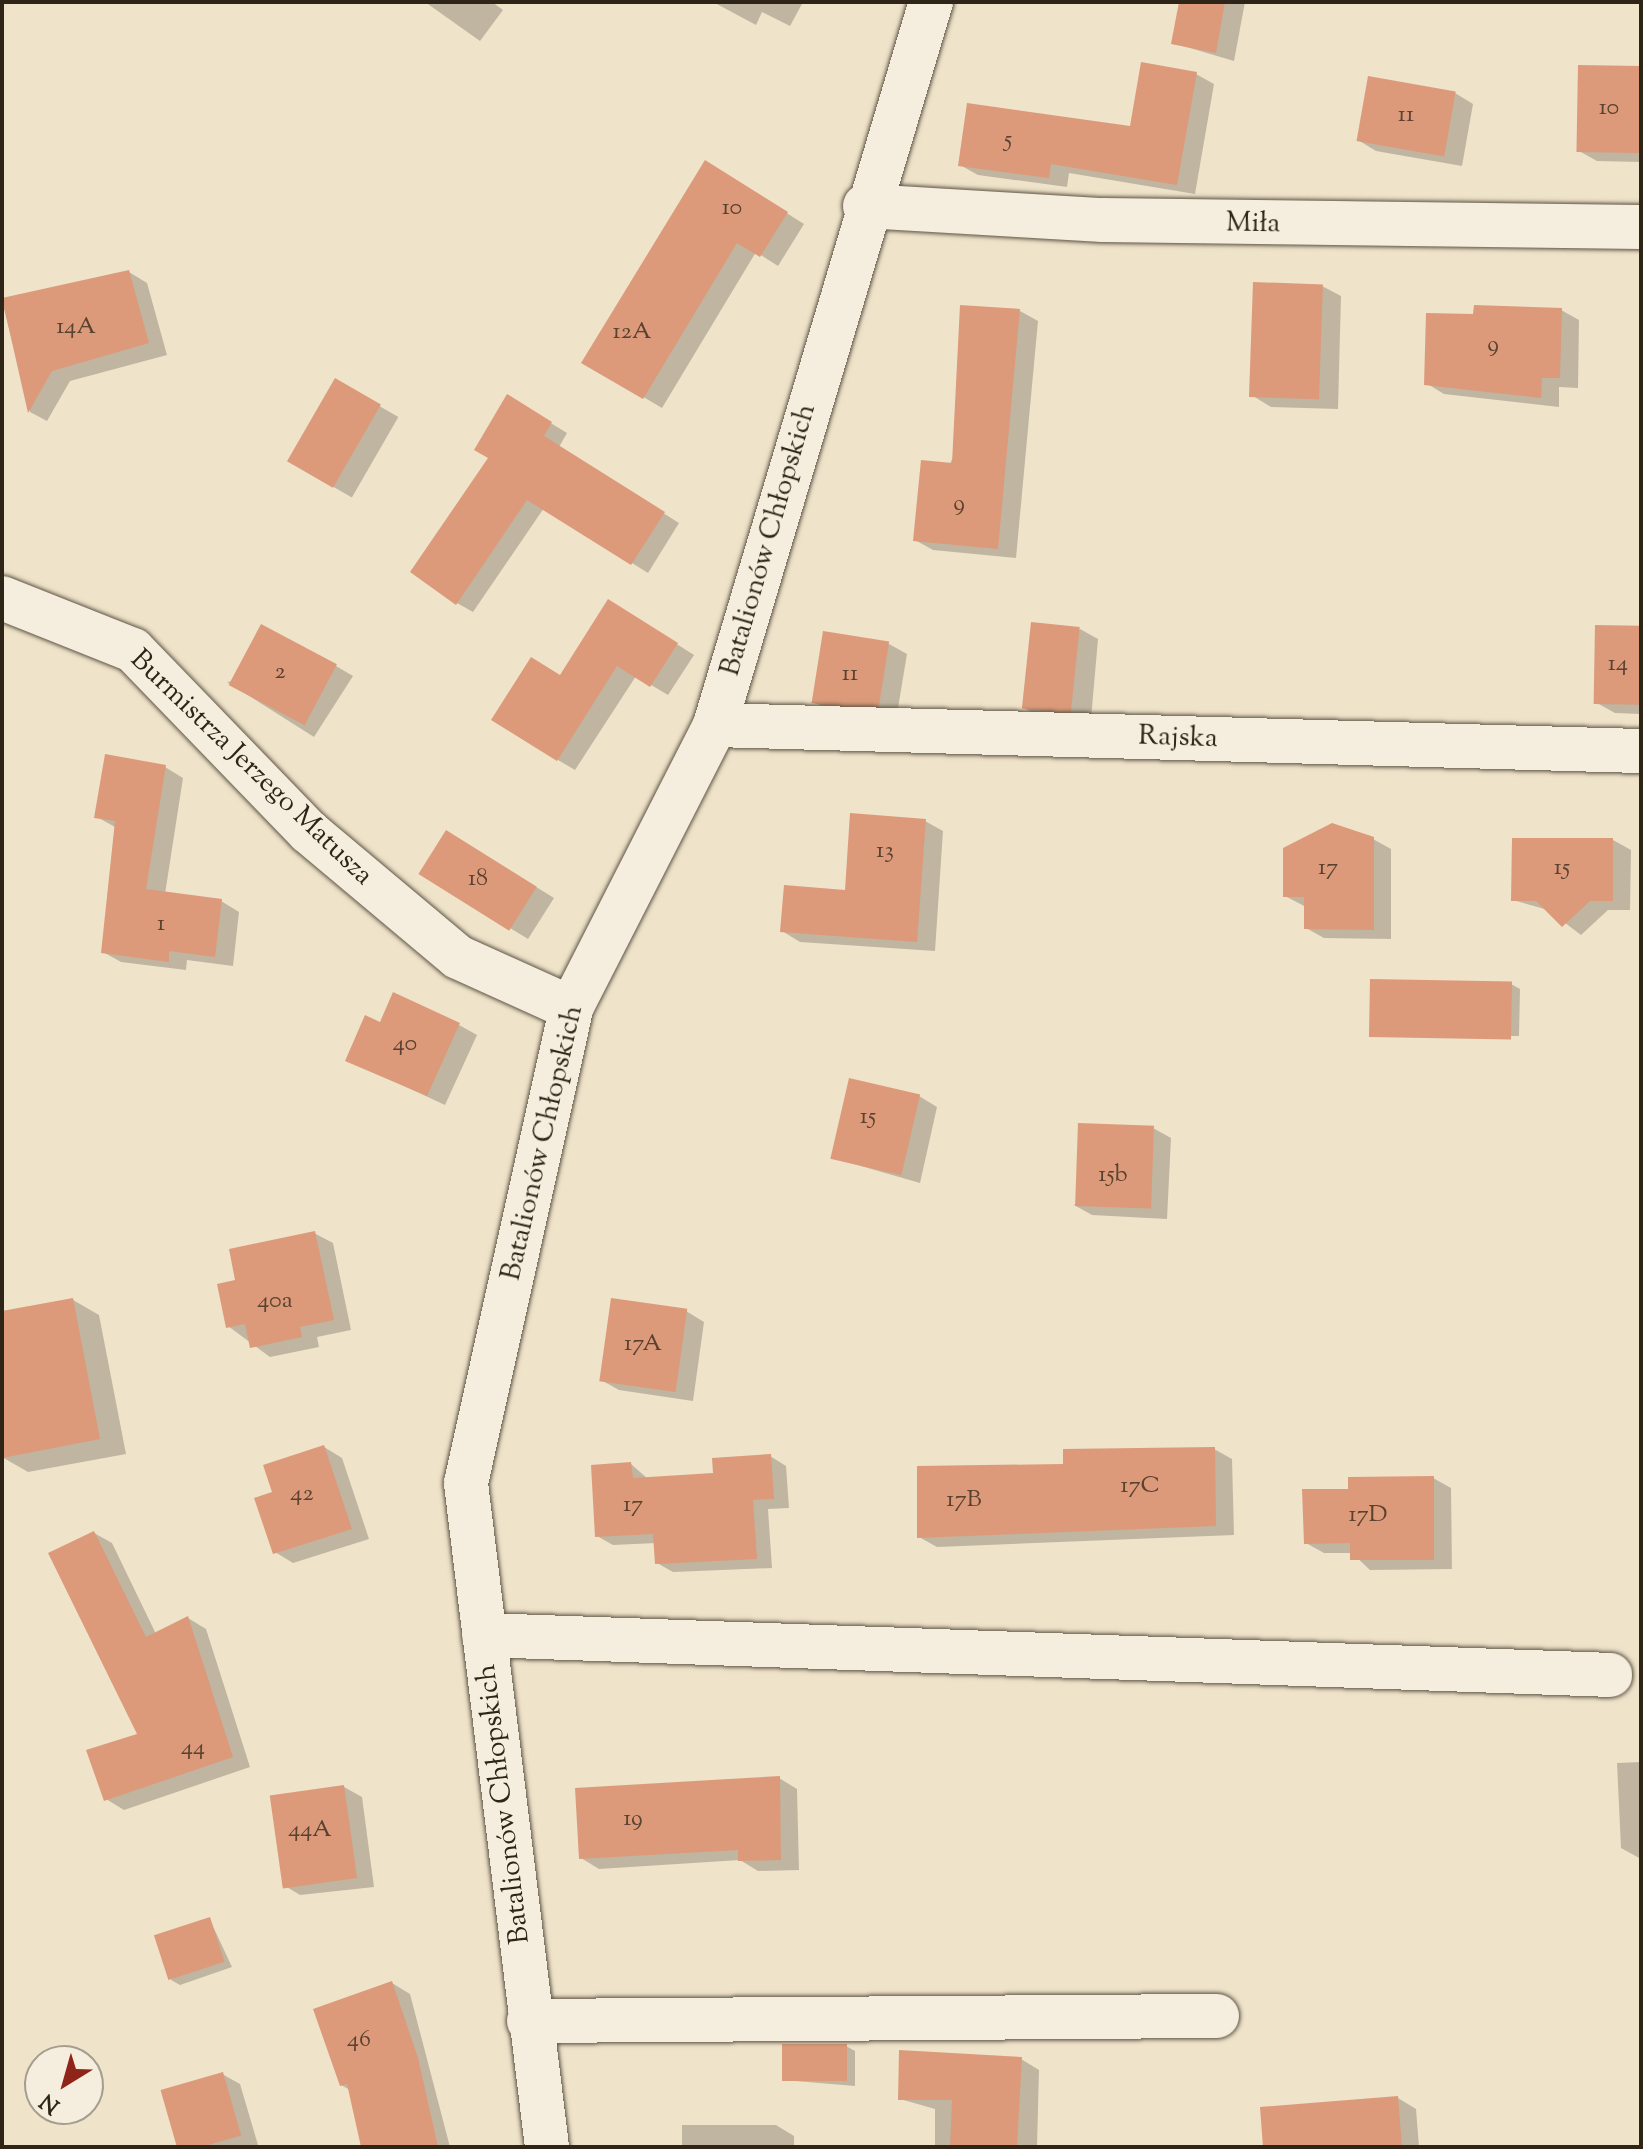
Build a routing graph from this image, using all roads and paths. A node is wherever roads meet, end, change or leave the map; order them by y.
1 (931, 2) edge
2 (865, 206) junction
3 (1641, 227) edge
4 (2, 598) edge
5 (715, 725) junction
6 (1641, 751) edge
7 (571, 1008) junction
8 (484, 1635) junction
9 (1610, 1675) dead end
10 (1217, 2016) dead end
11 (529, 2021) junction
12 (547, 2147) edge

1 - 2 street, Batalionów Chłopskich
2 - 3 street, Miła
2 - 5 street, Batalionów Chłopskich
4 - 7 street, Burmistrza Jerzego Matusza
5 - 6 street, Rajska
5 - 7 street, Batalionów Chłopskich
7 - 8 street, Batalionów Chłopskich
8 - 9 street
8 - 11 street, Batalionów Chłopskich
10 - 11 street
11 - 12 street, Batalionów Chłopskich

